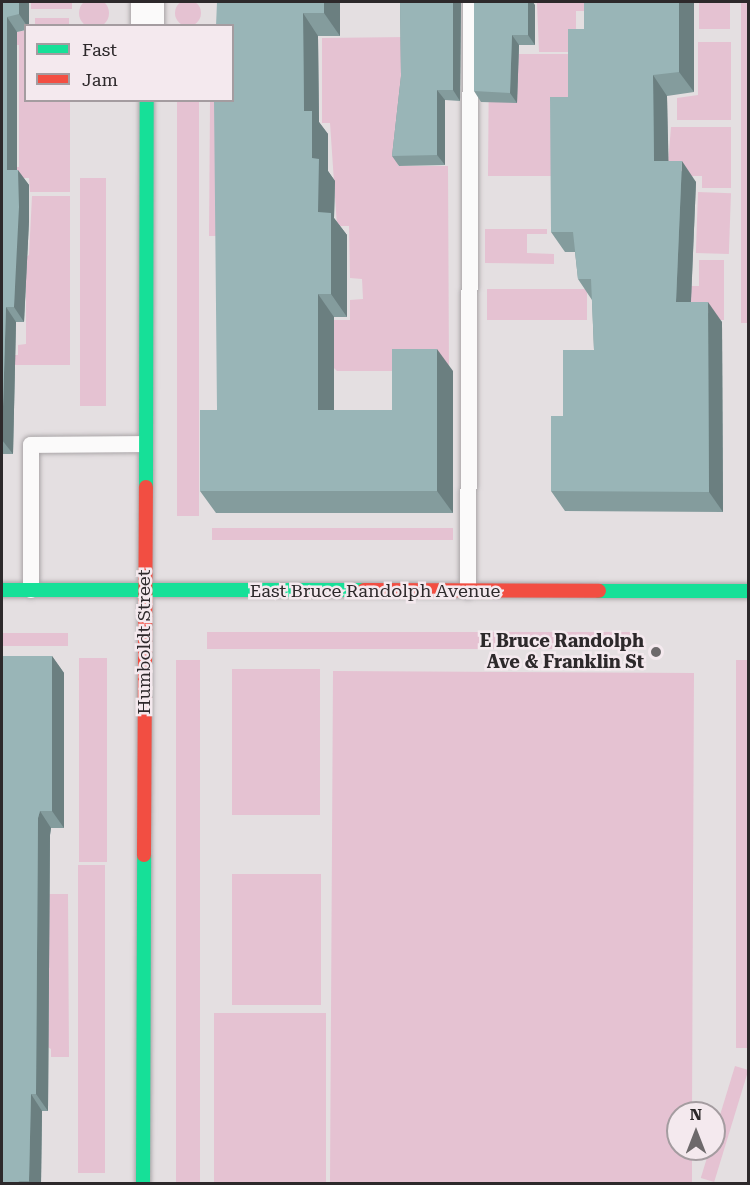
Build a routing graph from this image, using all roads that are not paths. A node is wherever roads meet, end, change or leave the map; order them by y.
1 (147, 2) edge
2 (471, 2) edge
3 (147, 24) edge
4 (147, 102) edge
5 (145, 444) junction
6 (2, 590) edge
7 (31, 590) junction
8 (144, 590) junction
9 (468, 591) junction
10 (748, 591) edge
11 (143, 1184) edge

1 - 3 street
2 - 9 lane
4 - 5 street, Humboldt Street
5 - 7 lane
5 - 8 street, Humboldt Street
6 - 7 street, East Bruce Randolph Avenue
7 - 8 street, East Bruce Randolph Avenue
8 - 9 street, East Bruce Randolph Avenue
8 - 11 street, Humboldt Street
9 - 10 street, East Bruce Randolph Avenue

